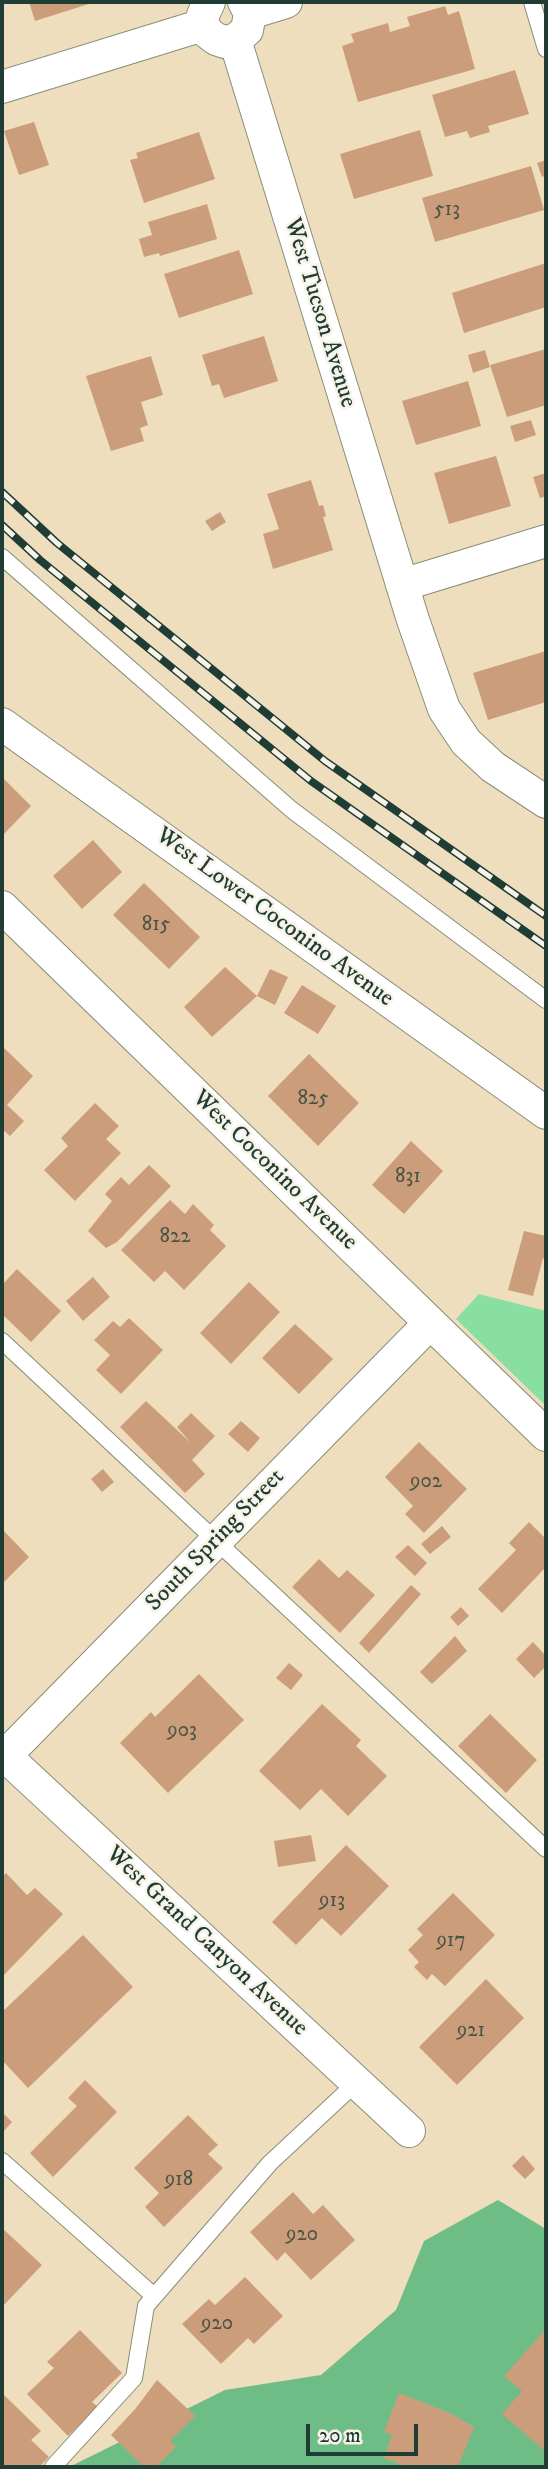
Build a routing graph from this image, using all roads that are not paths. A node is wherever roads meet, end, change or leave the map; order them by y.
1 (286, 2) edge
2 (532, 2) edge
3 (247, 7) edge
4 (206, 13) edge
5 (235, 40) junction
6 (546, 50) edge
7 (2, 87) edge
8 (546, 541) edge
9 (2, 557) edge
10 (402, 585) junction
11 (2, 724) edge
12 (546, 802) edge
13 (2, 907) edge
14 (546, 1000) edge
15 (546, 1113) edge
16 (430, 1323) junction
17 (2, 1342) edge
18 (546, 1435) edge
19 (217, 1540) junction
20 (3, 1756) edge
21 (546, 1849) edge
22 (357, 2082) junction
23 (409, 2131) dead end
24 (2, 2161) edge
25 (154, 2296) junction
26 (53, 2467) edge

1 - 3 street
2 - 6 lane
3 - 5 street
4 - 5 street
4 - 7 street
5 - 10 street, West Tucson Avenue
8 - 10 street
9 - 14 lane
10 - 12 street, West Tucson Avenue
11 - 15 street, West Lower Coconino Avenue
13 - 16 street, West Coconino Avenue
16 - 18 street, West Coconino Avenue
16 - 19 street, South Spring Street
17 - 19 lane
19 - 20 street, South Spring Street
19 - 21 lane
20 - 22 street, West Grand Canyon Avenue
22 - 23 street, West Grand Canyon Avenue
22 - 25 lane
24 - 25 lane
25 - 26 lane

